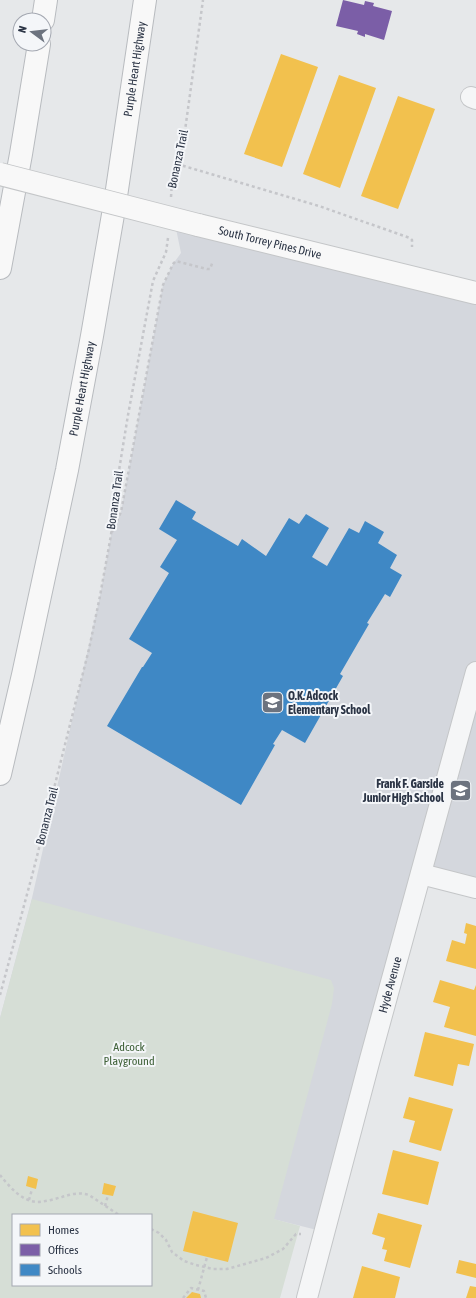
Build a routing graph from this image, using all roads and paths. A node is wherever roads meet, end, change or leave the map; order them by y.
1 (46, 0) edge
2 (145, 0) edge
3 (203, 0) edge
4 (44, 12) edge
5 (38, 52) edge
6 (177, 164) junction
7 (0, 174) edge
8 (170, 199) dead end
9 (168, 237) dead end
10 (412, 247) dead end
11 (213, 261) dead end
12 (0, 268) edge
13 (476, 293) edge
14 (111, 535) junction
15 (476, 672) edge
16 (0, 774) edge
17 (421, 874) junction
18 (476, 888) edge
19 (0, 995) edge
20 (0, 1175) edge
21 (32, 1189) dead end
22 (108, 1195) dead end
23 (29, 1200) junction
24 (105, 1206) junction
25 (117, 1214) edge
26 (152, 1229) edge
27 (300, 1234) dead end
28 (207, 1257) dead end
29 (204, 1267) junction
30 (198, 1290) junction
31 (183, 1298) edge
32 (206, 1298) edge
33 (307, 1298) edge

1 - 4 main road
2 - 16 main road, Purple Heart Highway
3 - 6 path, Bonanza Trail
5 - 12 main road
6 - 8 path, Bonanza Trail
6 - 10 path
7 - 13 main road, South Torrey Pines Drive, bridge
9 - 14 path, Bonanza Trail
11 - 14 path
14 - 19 path, Bonanza Trail
15 - 17 street, Hyde Avenue
17 - 18 street
17 - 33 street, Hyde Avenue
20 - 23 path
21 - 23 path
22 - 24 path
23 - 24 path
24 - 25 path
26 - 29 path
27 - 29 path
28 - 29 path
29 - 30 path
30 - 31 path
30 - 32 path

